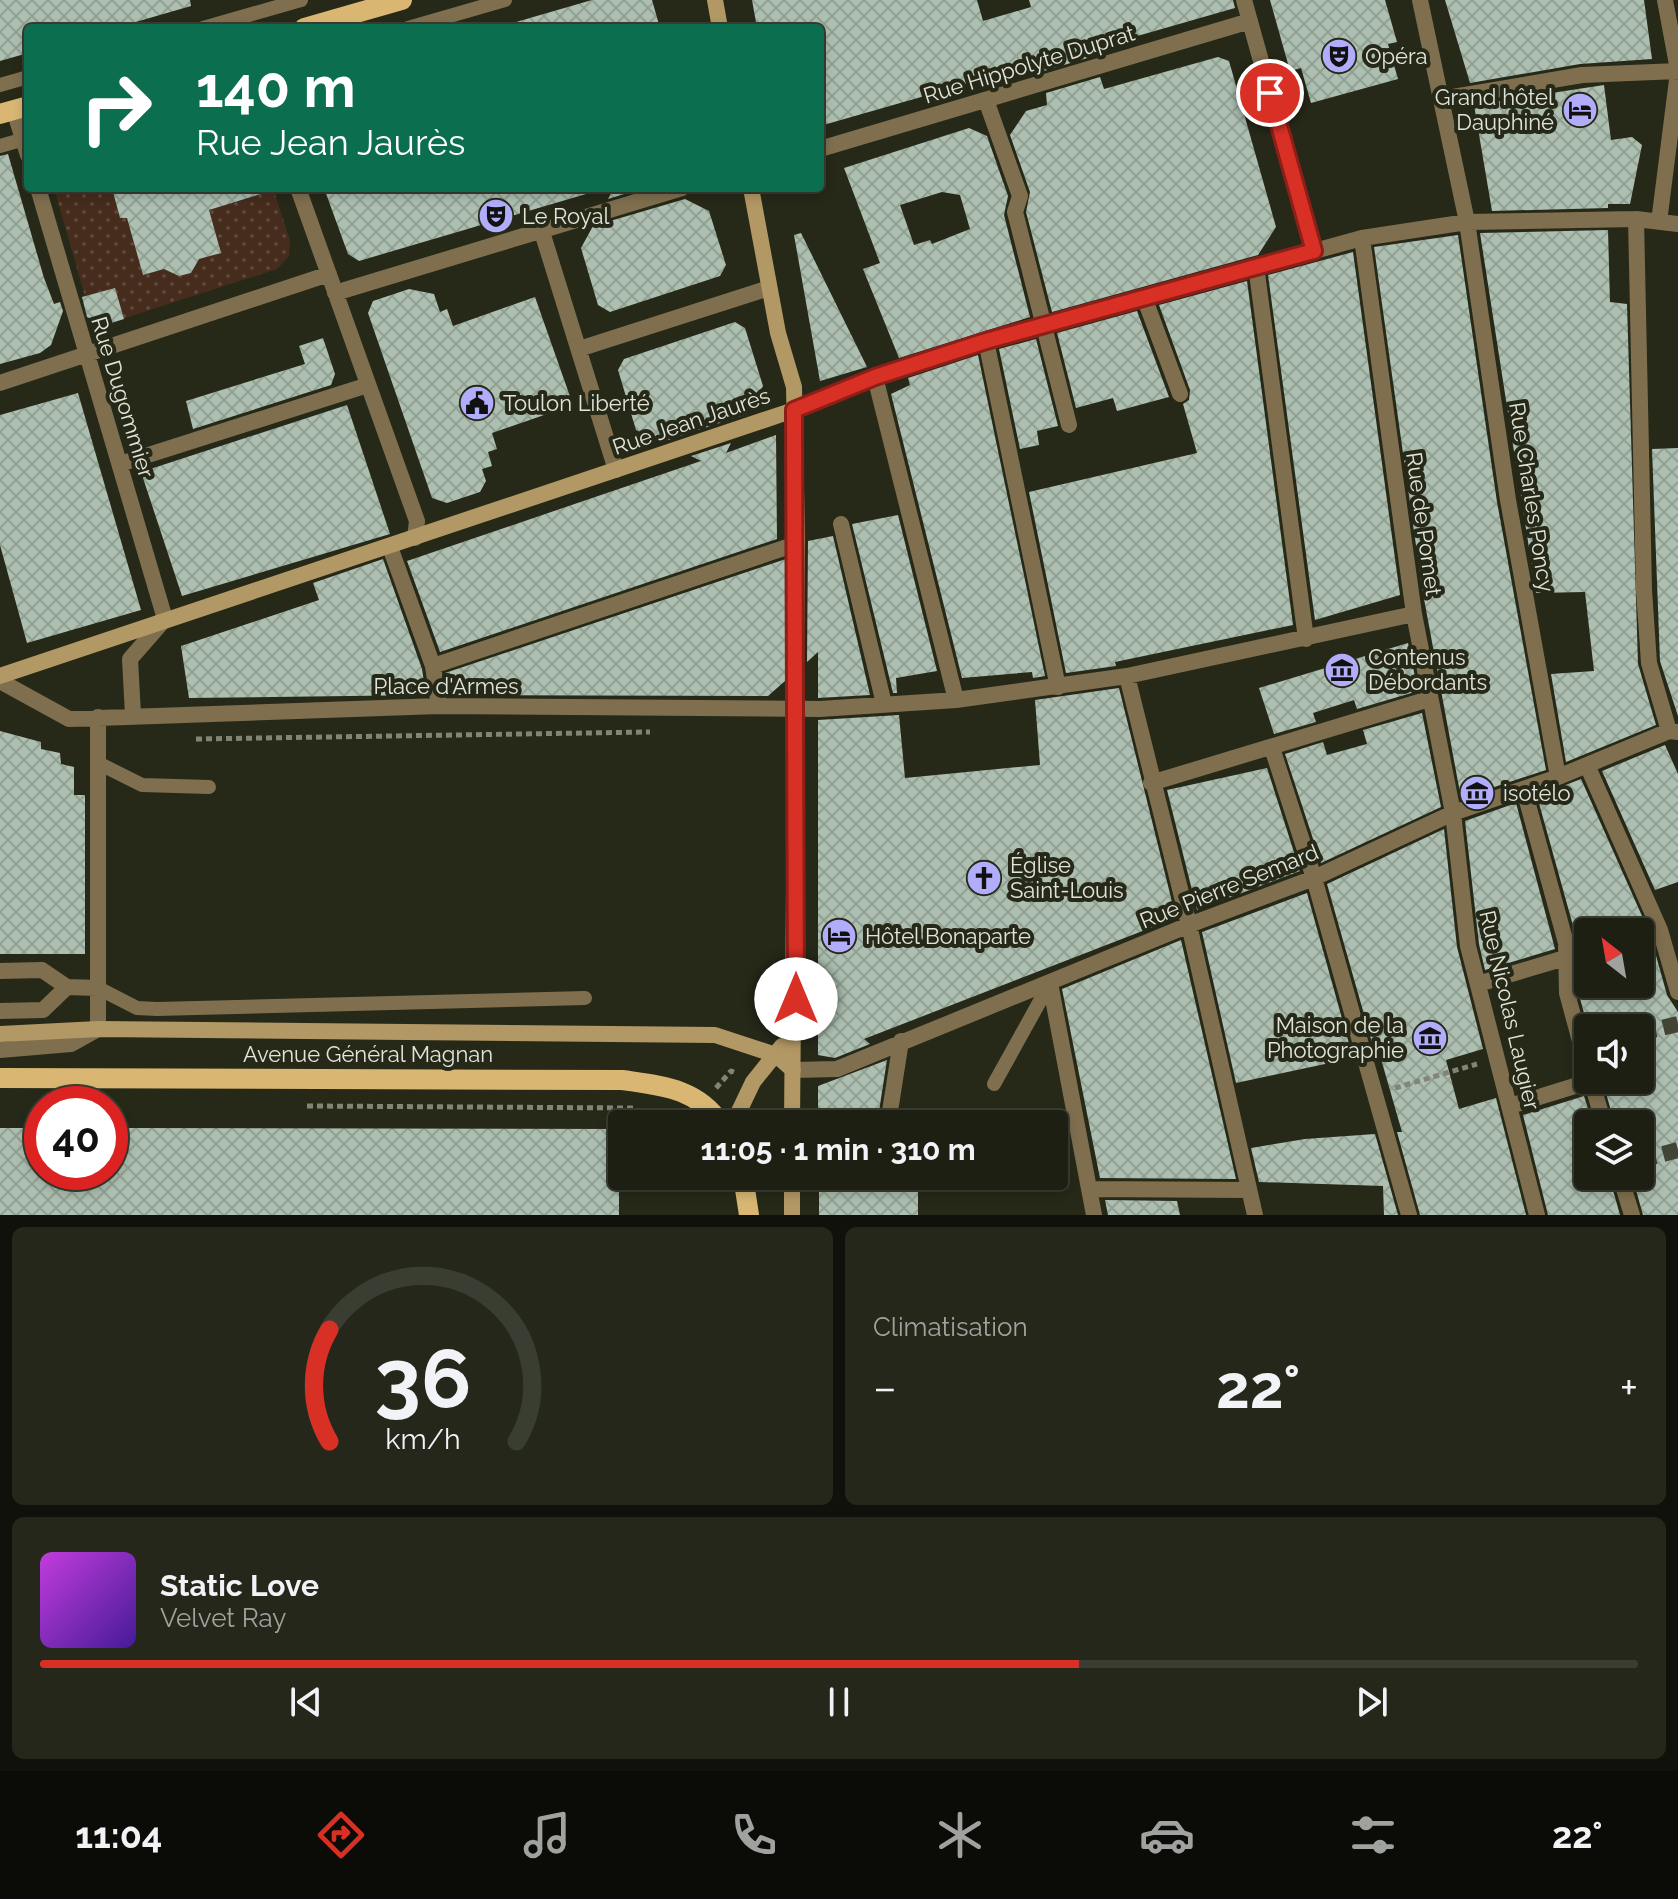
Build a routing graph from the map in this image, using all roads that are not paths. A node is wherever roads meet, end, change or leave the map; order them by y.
1 (402, 0) edge
2 (505, 0) edge
3 (715, 0) edge
4 (1244, 0) edge
5 (1420, 0) edge
6 (1665, 0) edge
7 (298, 1) edge
8 (1250, 21) junction
9 (217, 24) edge
10 (318, 24) edge
11 (422, 24) edge
12 (719, 24) edge
13 (1678, 71) edge
14 (24, 78) edge
15 (0, 85) edge
16 (1441, 99) junction
17 (986, 100) junction
18 (14, 110) edge
19 (24, 138) edge
20 (24, 144) edge
21 (0, 146) edge
22 (824, 148) edge
23 (39, 192) edge
24 (299, 192) edge
25 (669, 192) edge
26 (752, 192) edge
27 (1636, 219) junction
28 (1467, 222) junction
29 (1659, 222) junction
30 (1678, 224) edge
31 (542, 232) junction
32 (1362, 238) junction
33 (1314, 251) junction
34 (1256, 266) junction
35 (329, 274) junction
36 (769, 288) junction
37 (335, 293) junction
38 (1144, 297) junction
39 (1045, 328) junction
40 (986, 341) junction
41 (579, 349) junction
42 (87, 356) junction
43 (875, 377) junction
44 (0, 383) edge
45 (368, 385) junction
46 (1180, 394) dead end
47 (794, 410) junction
48 (1069, 425) dead end
49 (120, 464) junction
50 (616, 470) junction
51 (841, 524) dead end
52 (415, 538) junction
53 (796, 544) junction
54 (390, 547) junction
55 (1414, 614) junction
56 (165, 619) junction
57 (1306, 639) junction
58 (433, 666) junction
59 (1127, 676) junction
60 (0, 678) edge
61 (1058, 687) junction
62 (1429, 699) junction
63 (956, 700) junction
64 (884, 704) junction
65 (439, 706) junction
66 (796, 710) junction
67 (133, 715) junction
68 (98, 717) junction
69 (1673, 732) edge
70 (1272, 748) junction
71 (98, 763) junction
72 (1587, 765) junction
73 (1558, 777) junction
74 (1151, 783) junction
75 (209, 787) dead end
76 (1524, 790) junction
77 (1453, 813) junction
78 (1314, 878) junction
79 (1189, 925) junction
80 (1565, 958) junction
81 (0, 971) edge
82 (1050, 983) junction
83 (1478, 984) junction
84 (67, 987) junction
85 (98, 988) junction
86 (1678, 992) edge
87 (585, 998) dead end
88 (0, 1011) edge
89 (1574, 1019) edge
90 (98, 1029) junction
91 (795, 1029) junction
92 (0, 1034) edge
93 (901, 1041) junction
94 (0, 1050) edge
95 (776, 1055) junction
96 (793, 1070) junction
97 (0, 1078) edge
98 (1574, 1083) edge
99 (994, 1084) dead end
100 (1510, 1106) junction
101 (710, 1110) edge
102 (740, 1110) edge
103 (792, 1110) edge
104 (890, 1110) edge
105 (1089, 1189) junction
106 (745, 1190) edge
107 (792, 1190) edge
108 (1249, 1190) junction
109 (1624, 1190) edge
110 (749, 1215) edge
111 (792, 1215) edge
112 (1094, 1215) edge
113 (1255, 1215) edge
114 (1409, 1215) edge
115 (1537, 1215) edge
116 (1632, 1215) edge

1 - 10 main road
2 - 11 lane
3 - 12 street
4 - 8 street
5 - 16 street, Rue Charles Poncy
6 - 13 street
7 - 9 lane
8 - 17 street, Rue Hippolyte Duprat
8 - 33 street
13 - 16 street
13 - 29 street
14 - 15 lane
16 - 28 street, Rue Charles Poncy
17 - 22 street, Rue Hippolyte Duprat
17 - 39 street
18 - 19 street
20 - 21 lane
23 - 42 street, Rue Dugommier
24 - 35 street
25 - 31 street
26 - 36 street
27 - 28 street, Rue Jean Jaurès
27 - 29 street, Rue Jean Jaurès
27 - 69 street
28 - 32 street, Rue Jean Jaurès
28 - 73 street, Rue Charles Poncy
29 - 30 street, Rue Jean Jaurès
31 - 37 street
31 - 41 street
32 - 33 street, Rue Jean Jaurès
32 - 55 street, Rue de Pomet
33 - 34 street, Rue Jean Jaurès
34 - 38 street, Rue Jean Jaurès
34 - 57 street
35 - 37 street
35 - 42 street
36 - 41 street
36 - 47 street
37 - 45 street
38 - 39 street, Rue Jean Jaurès
38 - 46 street
39 - 40 street, Rue Jean Jaurès
39 - 48 street
40 - 43 street, Rue Jean Jaurès
40 - 61 street
41 - 50 street
42 - 44 street
42 - 49 street, Rue Dugommier
43 - 47 street, Rue Jean Jaurès
43 - 63 street
45 - 49 street
45 - 52 street
47 - 50 street, Rue Jean Jaurès
47 - 53 street
49 - 56 street, Rue Dugommier
50 - 52 street, Rue Jean Jaurès
51 - 64 street
52 - 54 street, Rue Jean Jaurès
53 - 58 street
53 - 66 street
54 - 56 street, Rue Jean Jaurès
54 - 58 street
55 - 57 street, Place d'Armes
55 - 62 street, Rue de Pomet
56 - 60 street, Rue Jean Jaurès
56 - 67 street
57 - 59 street, Place d'Armes
58 - 65 street
59 - 61 street, Place d'Armes
59 - 74 street
60 - 68 street, Place d'Armes
61 - 63 street, Place d'Armes
62 - 70 street
62 - 77 street, Rue de Pomet
63 - 64 street, Place d'Armes
64 - 66 street, Place d'Armes
65 - 66 street, Place d'Armes
65 - 67 street, Place d'Armes
66 - 91 street
67 - 68 street, Place d'Armes
68 - 71 street
69 - 72 street, Rue Pierre Semard
70 - 74 street
70 - 78 street
71 - 75 lane
71 - 85 street
72 - 73 street, Rue Pierre Semard
72 - 86 street
73 - 76 street, Rue Pierre Semard
74 - 79 street
76 - 77 street, Rue Pierre Semard
76 - 80 street
77 - 78 street, Rue Pierre Semard
77 - 83 street, Rue Nicolas Laugier
78 - 79 street, Rue Pierre Semard
78 - 114 street
79 - 82 street, Rue Pierre Semard
79 - 108 street
80 - 83 street
80 - 89 street
81 - 84 street
82 - 93 street, Rue Pierre Semard
82 - 99 lane
82 - 105 street
83 - 100 street, Rue Nicolas Laugier
84 - 85 street
84 - 88 street
85 - 87 lane
85 - 90 street
90 - 92 street, Avenue Général Magnan
90 - 94 street, Avenue Général Magnan
90 - 95 street, Avenue Général Magnan
91 - 95 street
91 - 96 street
93 - 96 street, Rue Pierre Semard
93 - 104 street
95 - 96 street, Avenue Général Magnan
95 - 102 street
96 - 103 street
97 - 101 main road, Avenue Général Magnan
98 - 100 street
100 - 115 street, Rue Nicolas Laugier
105 - 108 street
105 - 112 street
106 - 110 main road
107 - 111 street
108 - 113 street
109 - 116 street

